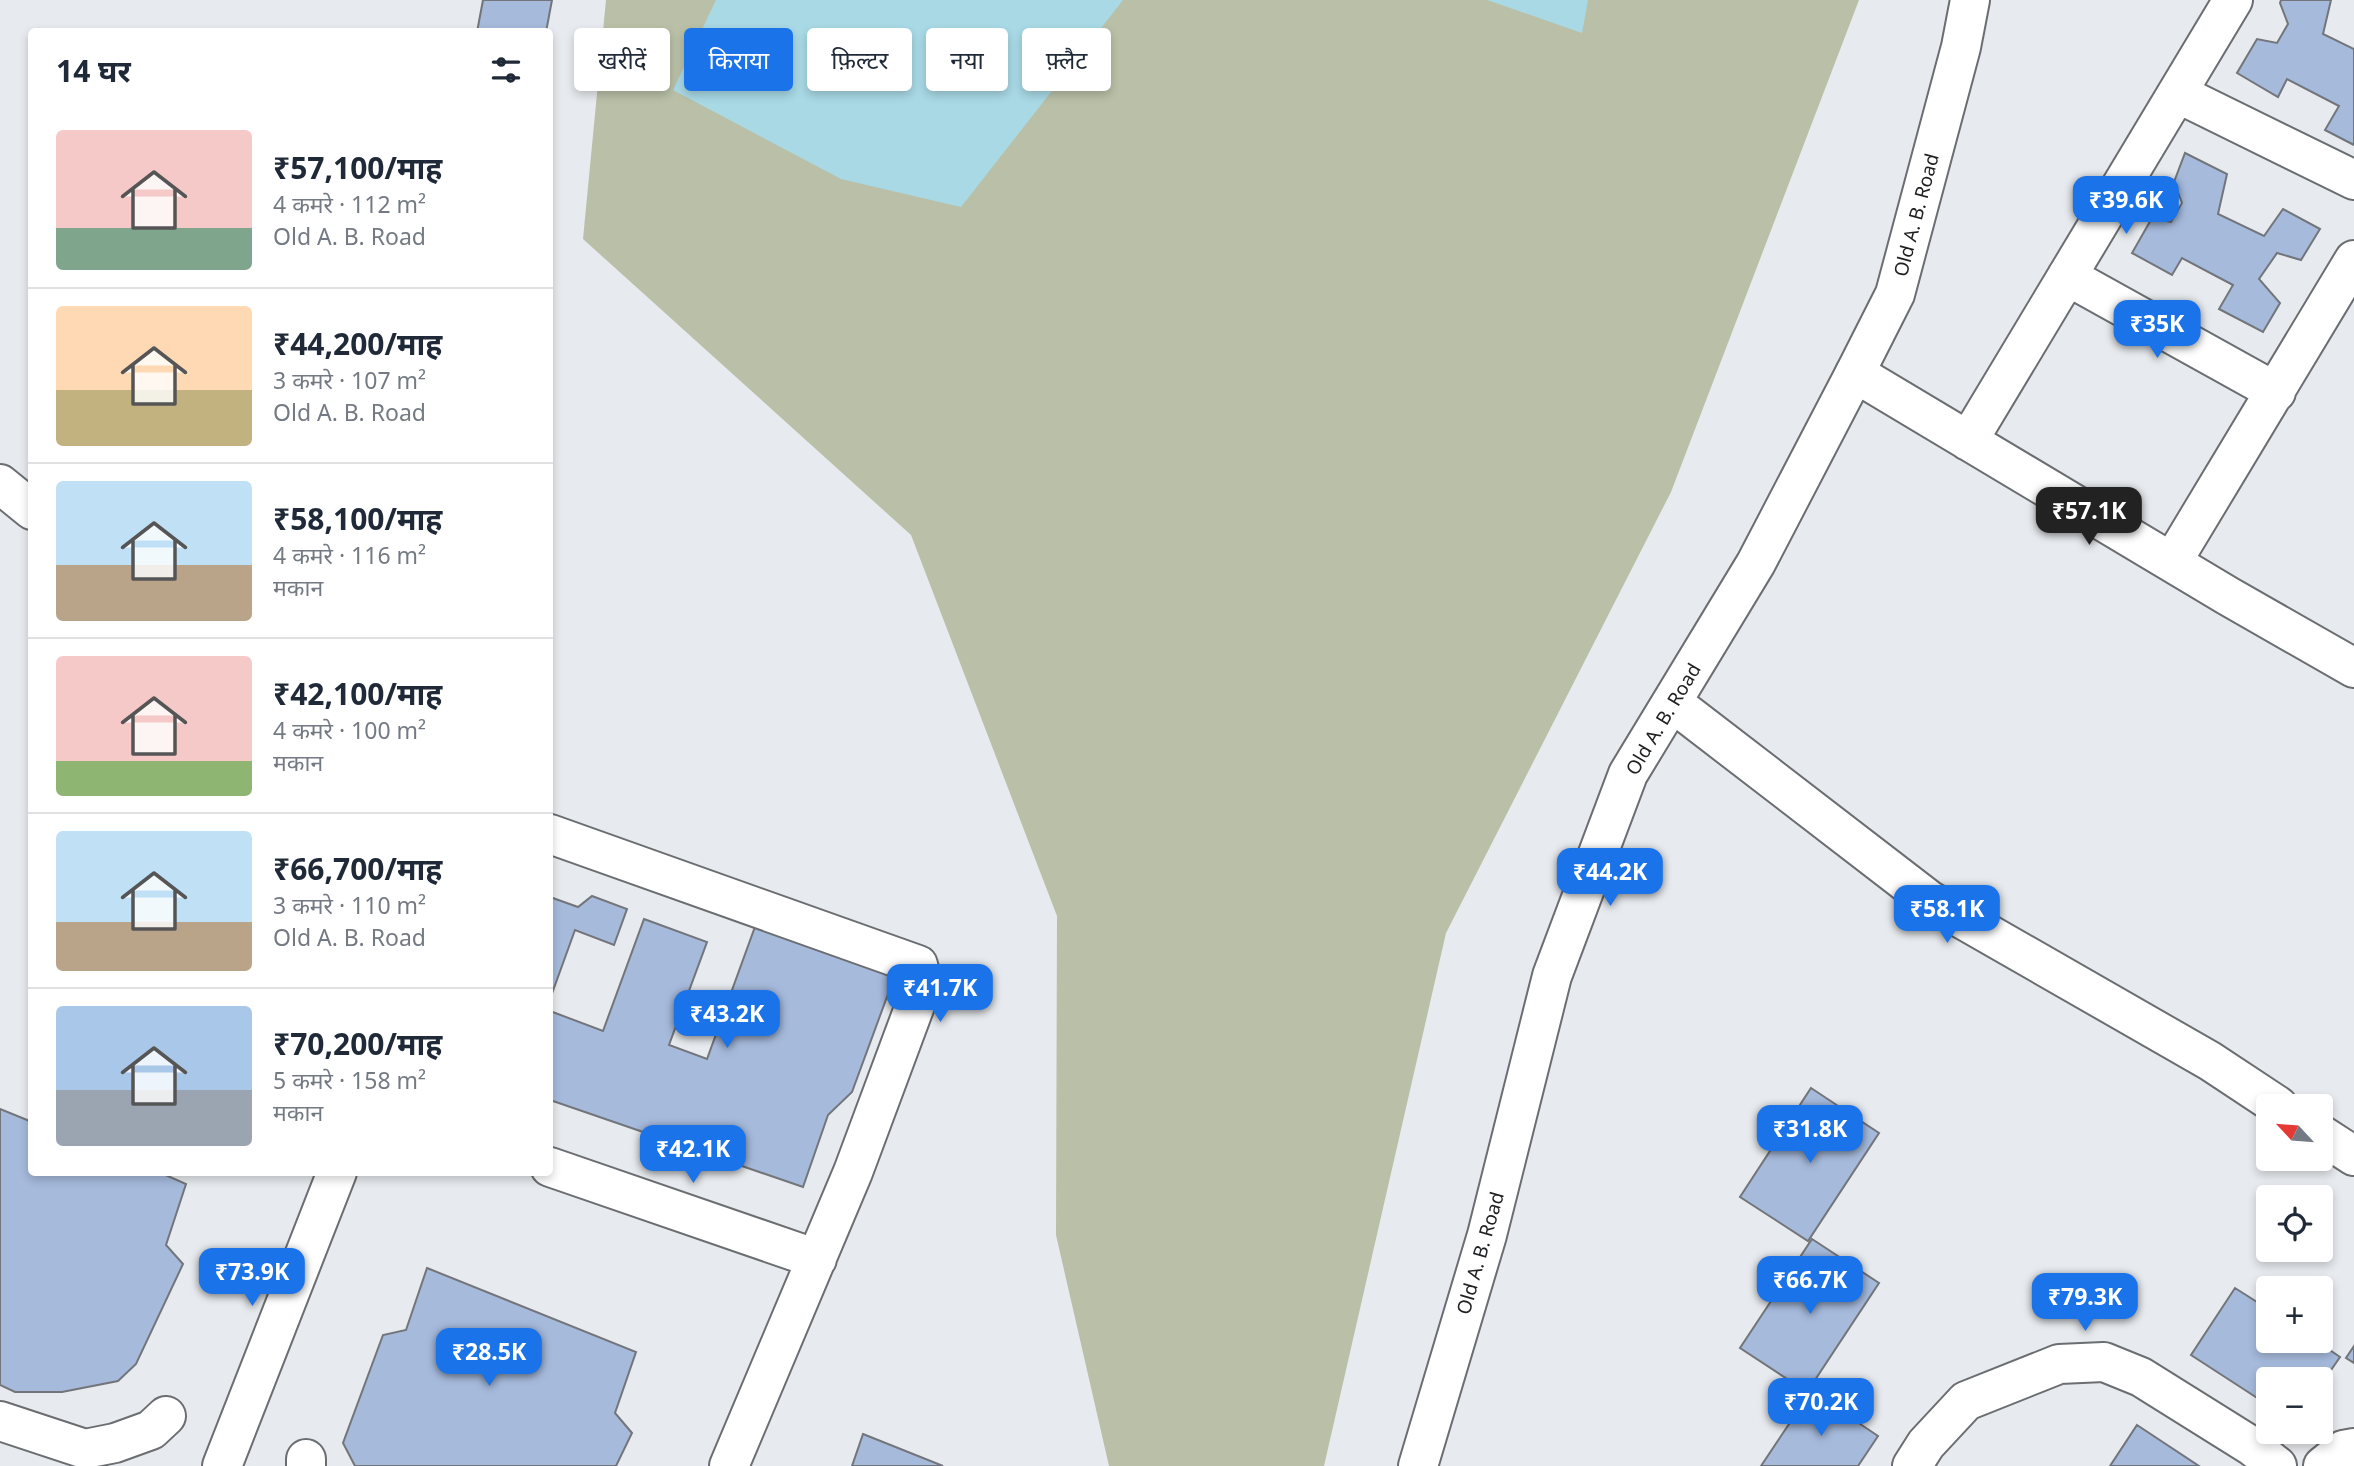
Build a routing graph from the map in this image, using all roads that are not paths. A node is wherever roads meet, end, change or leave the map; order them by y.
1 (1970, 0) edge
2 (2233, 0) edge
3 (2177, 93) junction
4 (2354, 180) edge
5 (2354, 260) edge
6 (2067, 276) junction
7 (1855, 373) junction
8 (2276, 392) junction
9 (1968, 441) junction
10 (2172, 562) junction
11 (2354, 668) edge
12 (1673, 703) junction
13 (553, 835) edge
14 (2259, 1094) edge
15 (2333, 1143) edge
16 (2354, 1157) edge
17 (553, 1168) edge
18 (335, 1176) edge
19 (817, 1259) junction
20 (166, 1416) dead end
21 (0, 1421) edge
22 (2354, 1448) edge
23 (222, 1466) edge
24 (729, 1466) edge
25 (1418, 1466) edge
26 (1912, 1466) edge
27 (2277, 1466) edge
28 (2323, 1466) edge

1 - 7 street, Old A. B. Road
2 - 3 street
3 - 4 street
3 - 6 street
5 - 8 street
6 - 8 street
6 - 9 street
7 - 9 street
7 - 12 street, Old A. B. Road
8 - 10 street
9 - 10 street
10 - 11 street
12 - 14 street
12 - 25 street, Old A. B. Road
13 - 19 street
15 - 16 street
17 - 19 street
18 - 23 street
19 - 24 street
20 - 21 street
22 - 28 street
26 - 27 street

